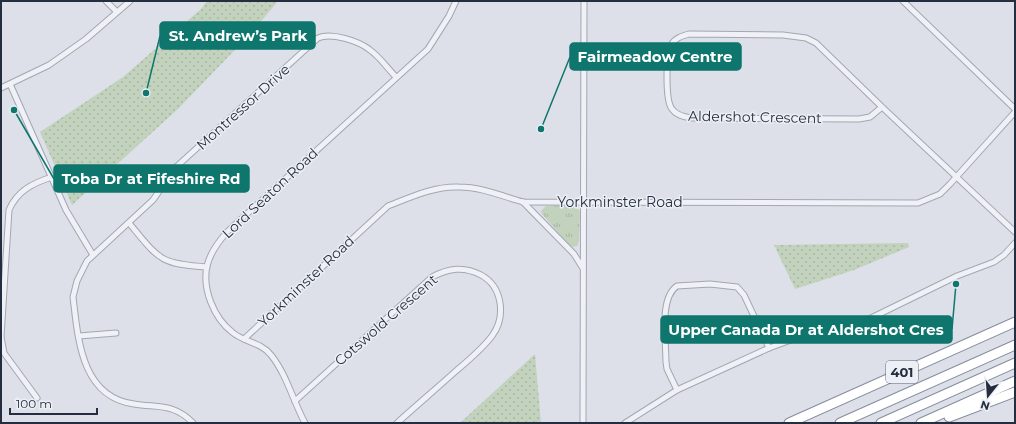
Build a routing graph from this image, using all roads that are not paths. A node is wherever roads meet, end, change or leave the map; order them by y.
1 (106, 1) edge
2 (130, 1) edge
3 (456, 1) edge
4 (584, 1) edge
5 (903, 1) edge
6 (117, 12) junction
7 (396, 77) junction
8 (10, 84) junction
9 (1, 88) edge
10 (882, 107) junction
11 (1015, 109) edge
12 (1015, 112) edge
13 (52, 177) junction
14 (956, 177) junction
15 (523, 202) junction
16 (583, 203) junction
17 (129, 223) junction
18 (1015, 232) edge
19 (1015, 243) edge
20 (94, 255) junction
21 (207, 267) junction
22 (583, 268) junction
23 (1015, 322) edge
24 (116, 333) dead end
25 (79, 336) junction
26 (1, 337) edge
27 (244, 339) junction
28 (1015, 345) edge
29 (769, 348) junction
30 (1015, 363) edge
31 (1015, 381) edge
32 (677, 390) junction
33 (1015, 392) edge
34 (37, 398) dead end
35 (295, 401) junction
36 (193, 423) edge
37 (305, 423) edge
38 (397, 423) edge
39 (583, 423) edge
40 (625, 423) edge
41 (789, 423) edge
42 (840, 423) edge
43 (881, 423) edge
44 (921, 423) edge
45 (934, 423) edge

1 - 6 street
2 - 6 street
3 - 7 street, Lord Seaton Road
4 - 16 street
5 - 11 street
6 - 8 street
7 - 17 street, Montressor Drive
7 - 21 street, Lord Seaton Road
8 - 9 street
8 - 13 street
10 - 10 street, Aldershot Crescent
10 - 14 street, Aldershot Crescent
12 - 14 street, Yorkminster Road
13 - 20 street
13 - 26 street
14 - 16 street, Yorkminster Road
14 - 18 street, Aldershot Crescent
15 - 16 street, Yorkminster Road
15 - 22 street
15 - 27 street, Yorkminster Road
16 - 22 street
17 - 20 street, Montressor Drive
17 - 21 street
19 - 29 street
20 - 25 street, Montressor Drive
21 - 27 street, Lord Seaton Road
22 - 39 street
23 - 41 highway, 401
24 - 25 street
25 - 36 street, Montressor Drive
26 - 34 street
27 - 35 street, Lord Seaton Road
28 - 42 highway, 401
29 - 32 street
29 - 32 street
30 - 43 highway
31 - 44 highway
32 - 40 street
33 - 45 highway
35 - 37 street, Lord Seaton Road
35 - 38 street, Cotswold Crescent

